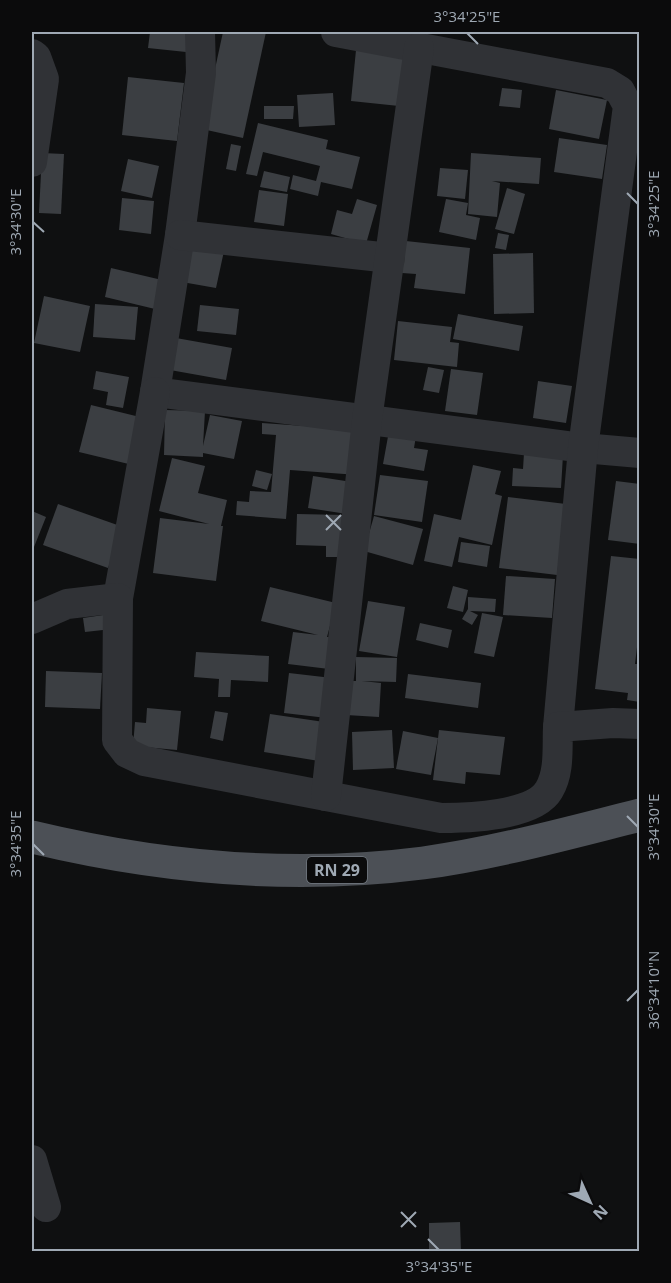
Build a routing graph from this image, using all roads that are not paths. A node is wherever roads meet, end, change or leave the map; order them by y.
1 (200, 32) edge
2 (336, 32) edge
3 (419, 48) junction
4 (32, 54) edge
5 (32, 162) edge
6 (180, 235) junction
7 (390, 258) junction
8 (155, 392) junction
9 (367, 420) junction
10 (584, 448) junction
11 (639, 453) edge
12 (118, 598) junction
13 (32, 619) edge
14 (639, 724) edge
15 (558, 727) junction
16 (326, 796) junction
17 (639, 815) edge
18 (32, 837) edge
19 (32, 1160) edge
20 (46, 1208) dead end

1 - 6 street
2 - 3 street
3 - 7 street
3 - 10 street
4 - 5 street
6 - 7 street
6 - 8 street
7 - 9 street
8 - 9 street
8 - 12 street
9 - 10 street
9 - 16 street
10 - 11 street
10 - 15 street
12 - 13 street
12 - 16 street
14 - 15 street
15 - 16 street
17 - 18 main road, RN 29
19 - 20 street

